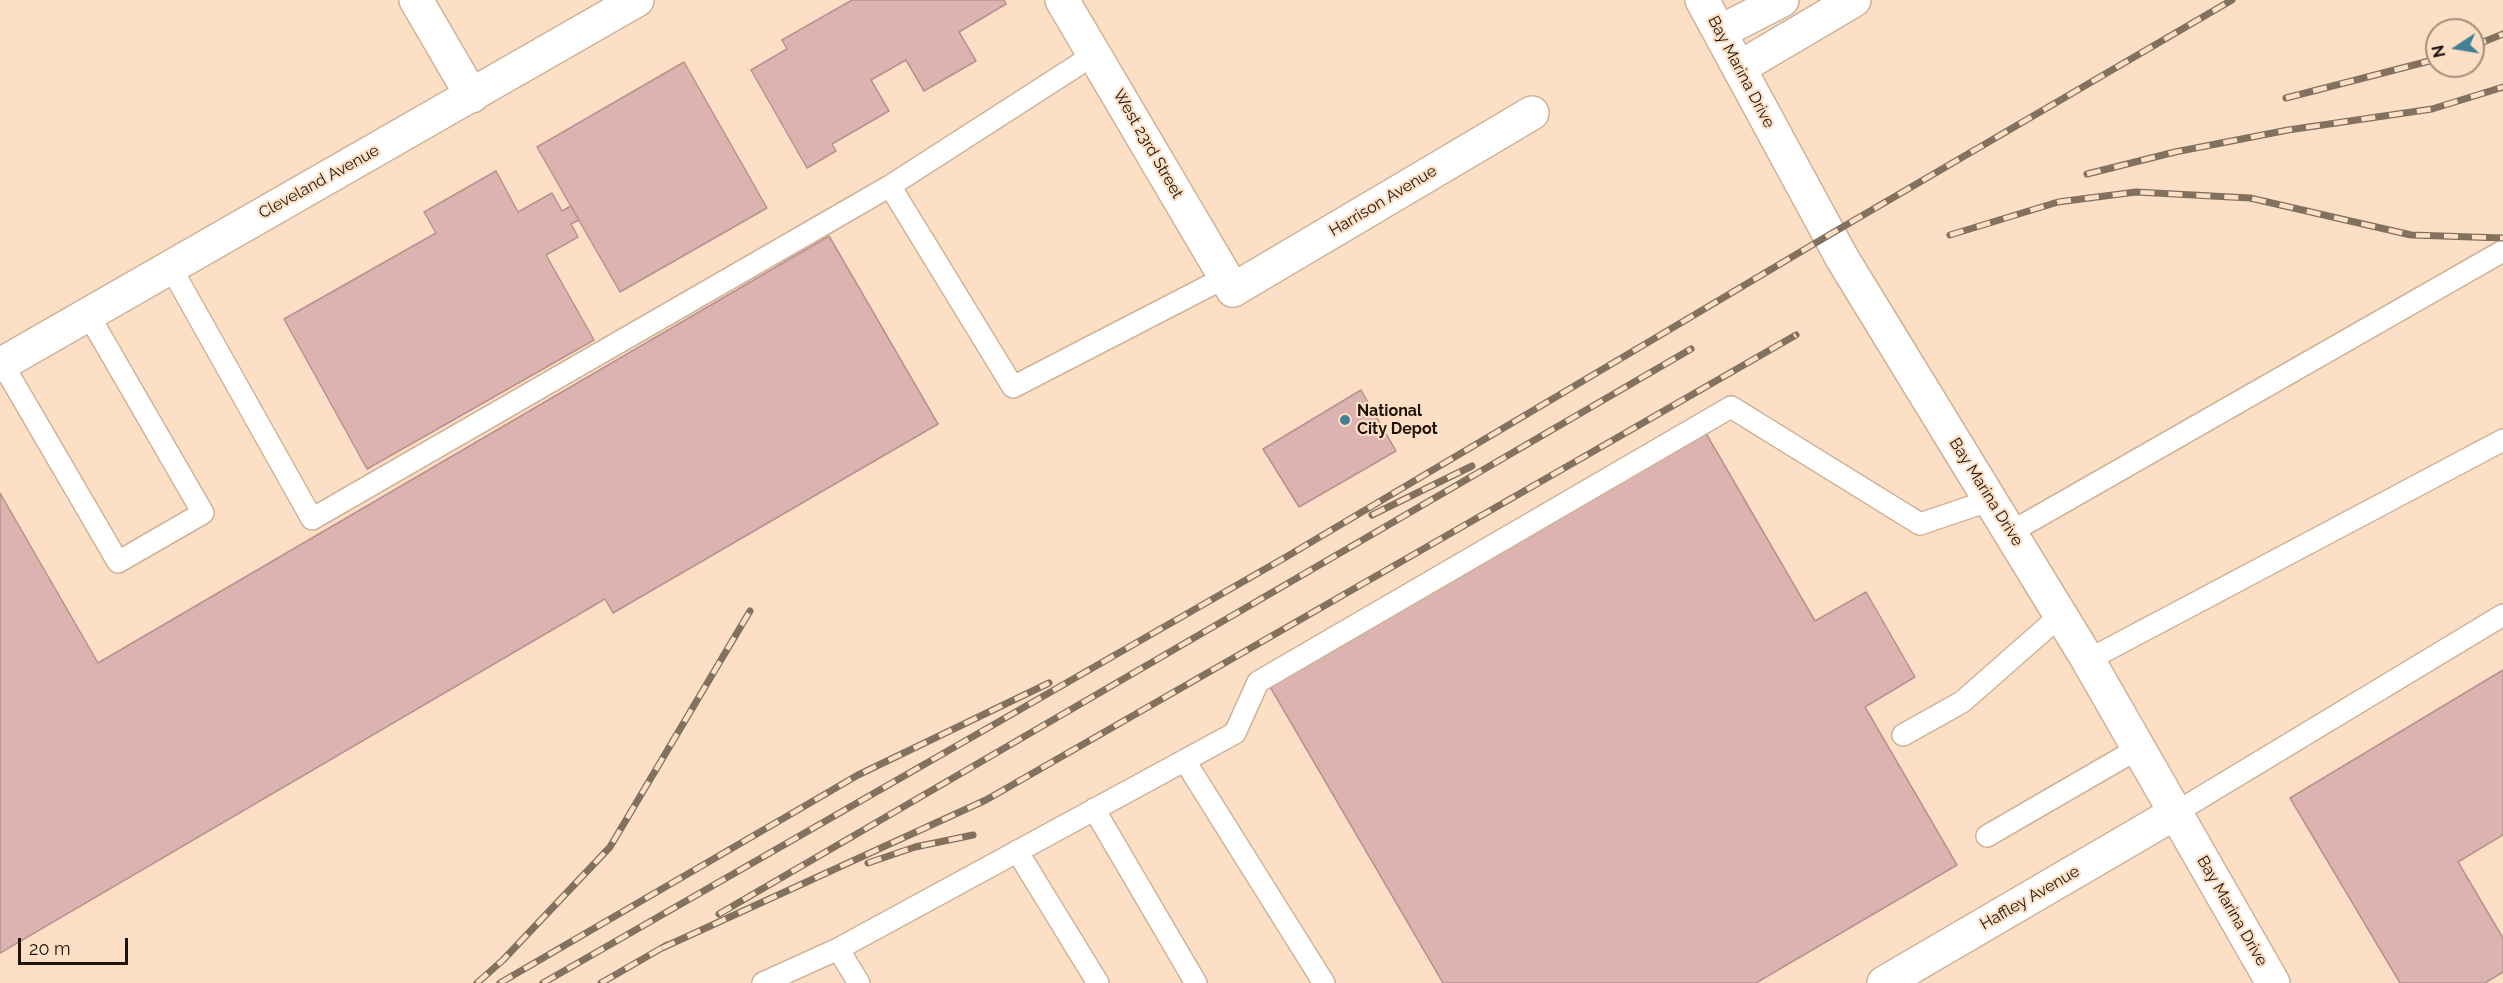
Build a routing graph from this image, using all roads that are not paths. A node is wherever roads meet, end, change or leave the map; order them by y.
1 (416, 0) edge
2 (638, 0) edge
3 (1062, 0) edge
4 (1702, 0) edge
5 (1782, 0) edge
6 (1854, 0) edge
7 (1720, 32) junction
8 (1095, 54) junction
9 (1739, 68) junction
10 (472, 96) junction
11 (1532, 113) dead end
12 (890, 186) junction
13 (2503, 251) edge
14 (170, 266) junction
15 (1230, 283) junction
16 (88, 314) junction
17 (1, 364) edge
18 (2503, 440) edge
19 (1991, 500) junction
20 (2011, 532) junction
21 (2061, 615) junction
22 (2503, 615) edge
23 (2088, 660) junction
24 (1903, 735) dead end
25 (2139, 748) junction
26 (1185, 760) junction
27 (1094, 809) junction
28 (2175, 813) junction
29 (1987, 836) dead end
30 (1017, 851) junction
31 (838, 949) junction
32 (763, 983) edge
33 (859, 983) edge
34 (1098, 983) edge
35 (1196, 983) edge
36 (1324, 983) edge
37 (1884, 983) edge
38 (2273, 983) edge

1 - 10 main road
2 - 10 main road, Cleveland Avenue
3 - 8 main road, West 23rd Street
4 - 7 main road, Bay Marina Drive
5 - 7 main road
6 - 9 main road
7 - 9 main road, Bay Marina Drive
8 - 12 lane
8 - 15 main road, West 23rd Street
9 - 19 main road, Bay Marina Drive
10 - 14 main road, Cleveland Avenue
11 - 15 main road, Harrison Avenue
12 - 14 lane
12 - 15 lane
13 - 20 lane
14 - 16 main road, Cleveland Avenue
16 - 17 main road, Cleveland Avenue
16 - 17 lane
18 - 23 lane
19 - 20 main road, Bay Marina Drive
19 - 26 lane
20 - 21 main road, Bay Marina Drive
21 - 23 main road, Bay Marina Drive
21 - 24 lane
22 - 28 lane
23 - 25 main road, Bay Marina Drive
25 - 28 main road, Bay Marina Drive
25 - 29 lane
26 - 27 lane
26 - 36 lane
27 - 30 lane
27 - 35 lane
28 - 37 main road, Haffley Avenue
28 - 38 main road, Bay Marina Drive
30 - 31 lane
30 - 34 lane
31 - 32 lane
31 - 33 lane

